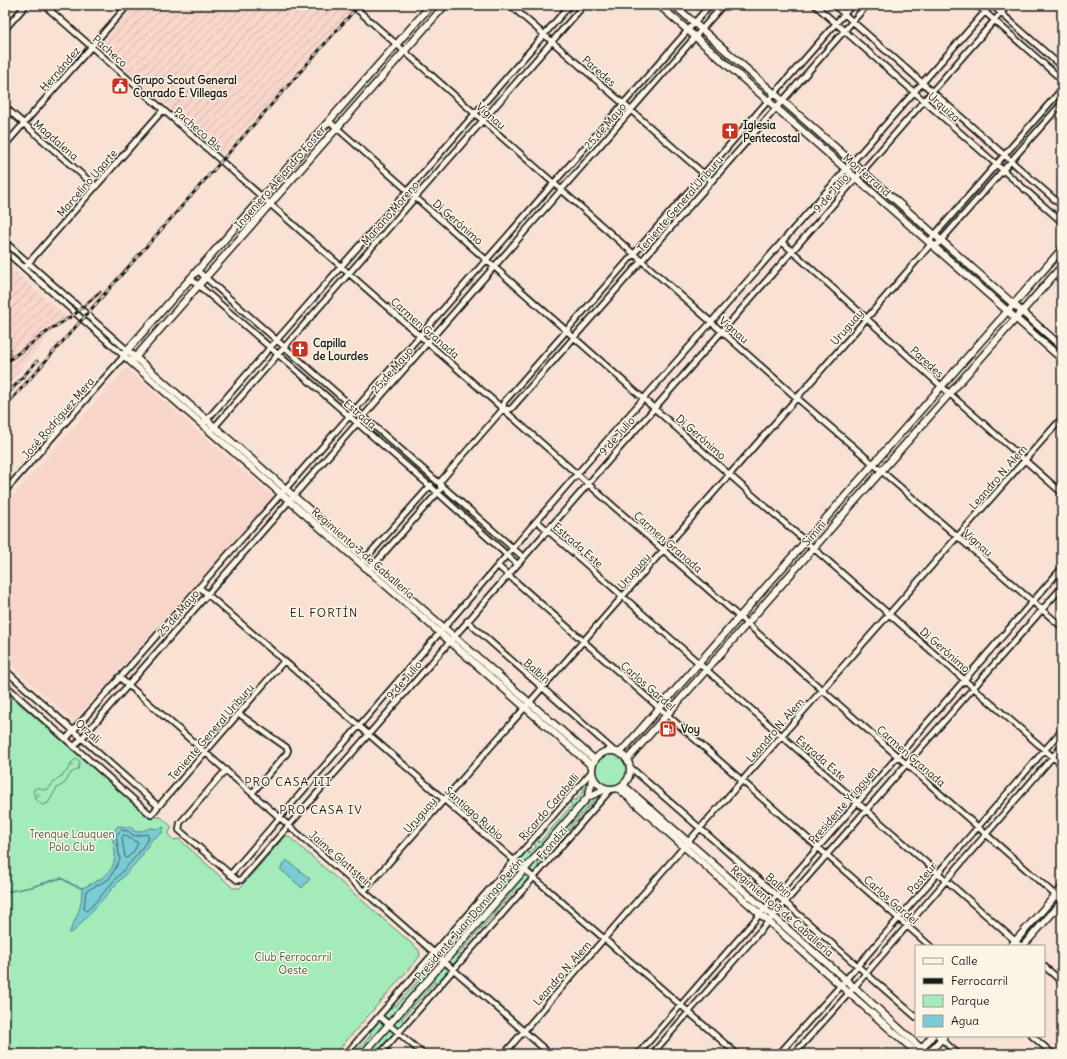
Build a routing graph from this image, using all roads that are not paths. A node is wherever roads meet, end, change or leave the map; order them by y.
1 (26, 5) edge
2 (44, 5) edge
3 (128, 5) edge
4 (431, 5) edge
5 (445, 5) edge
6 (510, 5) edge
7 (570, 5) edge
8 (584, 5) edge
9 (659, 5) edge
10 (674, 5) edge
11 (710, 5) edge
12 (723, 5) edge
13 (815, 5) edge
14 (834, 5) edge
15 (852, 5) edge
16 (867, 5) edge
17 (977, 5) edge
18 (991, 5) edge
19 (1008, 5) edge
20 (354, 7) edge
21 (984, 12) junction
22 (1001, 13) junction
23 (844, 14) junction
24 (853, 21) junction
25 (994, 21) junction
26 (695, 23) junction
27 (836, 24) junction
28 (5, 28) edge
29 (702, 29) junction
30 (688, 30) junction
31 (844, 31) junction
32 (544, 35) junction
33 (695, 37) junction
34 (552, 42) junction
35 (396, 44) junction
36 (91, 47) junction
37 (404, 51) junction
38 (1062, 67) edge
39 (1062, 80) edge
40 (922, 83) junction
41 (1062, 89) edge
42 (932, 91) junction
43 (914, 92) junction
44 (775, 93) junction
45 (783, 100) junction
46 (768, 101) junction
47 (924, 101) junction
48 (1062, 103) edge
49 (623, 104) junction
50 (5, 107) edge
51 (776, 108) junction
52 (163, 110) junction
53 (631, 110) junction
54 (475, 114) junction
55 (483, 120) junction
56 (329, 121) junction
57 (24, 123) junction
58 (337, 128) junction
59 (5, 145) edge
60 (1004, 155) junction
61 (1011, 161) junction
62 (852, 162) junction
63 (996, 164) junction
64 (846, 169) junction
65 (1003, 170) junction
66 (862, 171) junction
67 (704, 174) junction
68 (856, 178) junction
69 (712, 181) junction
70 (554, 183) junction
71 (96, 187) junction
72 (408, 190) junction
73 (561, 190) junction
74 (262, 197) junction
75 (416, 197) junction
76 (270, 204) junction
77 (1062, 206) edge
78 (1062, 222) edge
79 (935, 235) junction
80 (942, 240) junction
81 (5, 242) edge
82 (782, 242) junction
83 (931, 244) junction
84 (1062, 249) edge
85 (5, 251) edge
86 (792, 251) junction
87 (634, 254) junction
88 (487, 260) junction
89 (642, 261) junction
90 (28, 263) junction
91 (341, 266) junction
92 (494, 266) junction
93 (1062, 266) edge
94 (24, 268) junction
95 (197, 270) junction
96 (349, 273) junction
97 (190, 278) junction
98 (205, 278) junction
99 (199, 285) junction
100 (1014, 304) junction
101 (1007, 311) junction
102 (1022, 312) junction
103 (867, 318) junction
104 (1016, 319) junction
105 (712, 322) junction
106 (567, 330) junction
107 (722, 331) junction
108 (420, 336) junction
109 (574, 337) junction
110 (277, 340) junction
111 (428, 342) junction
112 (284, 347) junction
113 (1062, 347) edge
114 (270, 348) junction
115 (127, 350) junction
116 (278, 354) junction
117 (123, 356) junction
118 (136, 357) junction
119 (1062, 359) edge
120 (131, 362) junction
121 (941, 386) junction
122 (950, 394) junction
123 (798, 398) junction
124 (644, 399) junction
125 (654, 408) junction
126 (503, 409) junction
127 (355, 410) junction
128 (350, 416) junction
129 (363, 416) junction
130 (1062, 418) edge
131 (207, 420) junction
132 (357, 423) junction
133 (202, 425) junction
134 (214, 427) junction
135 (210, 432) junction
136 (1025, 460) junction
137 (873, 464) junction
138 (882, 471) junction
139 (578, 474) junction
140 (730, 475) junction
141 (439, 483) junction
142 (588, 483) junction
143 (430, 486) junction
144 (286, 489) junction
145 (5, 491) edge
146 (438, 493) junction
147 (1062, 494) edge
148 (281, 495) junction
149 (293, 496) junction
150 (288, 501) junction
151 (537, 521) junction
152 (547, 530) junction
153 (958, 537) junction
154 (806, 541) junction
155 (513, 548) junction
156 (814, 548) junction
157 (664, 550) junction
158 (507, 555) junction
159 (523, 557) junction
160 (365, 559) junction
161 (361, 564) junction
162 (517, 564) junction
163 (373, 566) junction
164 (498, 566) junction
165 (1062, 568) edge
166 (368, 571) junction
167 (508, 575) junction
168 (199, 587) junction
169 (1062, 587) edge
170 (207, 594) junction
171 (623, 597) junction
172 (1033, 602) junction
173 (1042, 610) junction
174 (889, 614) junction
175 (739, 617) junction
176 (467, 621) junction
177 (747, 624) junction
178 (1062, 627) edge
179 (442, 630) junction
180 (452, 639) junction
181 (584, 642) junction
182 (284, 661) junction
183 (699, 663) junction
184 (5, 670) edge
185 (707, 670) junction
186 (119, 677) junction
187 (965, 680) junction
188 (5, 685) edge
189 (128, 685) junction
190 (543, 688) junction
191 (974, 688) junction
192 (822, 690) junction
193 (528, 705) junction
194 (659, 708) junction
195 (238, 714) junction
196 (667, 715) junction
197 (360, 726) junction
198 (73, 730) junction
199 (1062, 730) edge
200 (369, 734) junction
201 (782, 736) junction
202 (81, 738) junction
203 (66, 739) junction
204 (1062, 746) edge
205 (74, 747) junction
206 (1045, 750) junction
207 (205, 752) junction
208 (617, 752) junction
209 (898, 756) junction
210 (1053, 756) junction
211 (595, 760) junction
212 (627, 760) junction
213 (906, 764) junction
214 (1062, 765) edge
215 (630, 767) junction
216 (226, 770) junction
217 (592, 770) junction
218 (742, 781) junction
219 (621, 786) junction
220 (609, 789) junction
221 (252, 793) junction
222 (588, 797) junction
223 (445, 800) junction
224 (858, 802) junction
225 (158, 806) junction
226 (866, 810) junction
227 (151, 815) joint
228 (280, 818) junction
229 (289, 825) junction
230 (978, 827) junction
231 (700, 828) junction
232 (986, 834) junction
233 (686, 844) junction
234 (818, 848) junction
235 (827, 855) junction
236 (514, 860) junction
237 (525, 870) junction
238 (938, 873) junction
239 (230, 875) junction
240 (534, 877) junction
241 (946, 880) junction
242 (1062, 888) edge
243 (364, 891) junction
244 (777, 895) junction
245 (1056, 895) junction
246 (1062, 901) edge
247 (785, 902) junction
248 (762, 911) junction
249 (899, 918) junction
250 (771, 919) junction
251 (907, 926) junction
252 (604, 939) junction
253 (1013, 943) edge
254 (929, 945) edge
255 (1023, 945) edge
256 (434, 952) junction
257 (444, 961) junction
258 (858, 966) junction
259 (1045, 967) edge
260 (454, 969) junction
261 (866, 973) junction
262 (843, 982) junction
263 (1062, 982) edge
264 (852, 990) junction
265 (680, 1005) junction
266 (689, 1012) junction
267 (379, 1016) junction
268 (915, 1016) edge
269 (389, 1024) junction
270 (524, 1031) junction
271 (398, 1033) junction
272 (931, 1037) edge
273 (941, 1037) edge
274 (1033, 1037) edge
275 (919, 1052) edge
276 (346, 1054) edge
277 (364, 1054) edge
278 (380, 1054) edge
279 (423, 1054) edge
280 (504, 1054) edge
281 (550, 1054) edge
282 (638, 1054) edge
283 (652, 1054) edge
284 (737, 1054) edge
285 (779, 1054) edge
286 (794, 1054) edge
287 (928, 1054) edge
288 (958, 1054) edge
289 (1053, 1054) edge

1 - 28 street
2 - 36 street, Pacheco
3 - 36 street, Hernández
4 - 35 street, Ingeniero Alejandro Foster
5 - 37 street, Ingeniero Alejandro Foster
6 - 32 street, Paredes
7 - 32 street, Mariano Moreno
8 - 34 street, Mariano Moreno
9 - 30 street, Monferrand
10 - 26 street, Monferrand
11 - 26 street, 25 de Mayo
12 - 29 street, 25 de Mayo
13 - 27 street, Urquiza
14 - 23 street, Urquiza
15 - 23 street, Teniente General Uriburu
16 - 24 street, Teniente General Uriburu
17 - 21 street
18 - 21 street, 9 de Julio
18 - 22 street
19 - 22 street, 9 de Julio
20 - 35 street, Vignau
21 - 25 street
21 - 40 street, 9 de Julio
22 - 25 street, 9 de Julio
22 - 38 street
23 - 24 street, Urquiza
23 - 27 street, Teniente General Uriburu
24 - 31 street, Teniente General Uriburu
24 - 40 street, Urquiza
25 - 39 street
25 - 42 street, 9 de Julio
26 - 29 street, Monferrand
26 - 30 street, 25 de Mayo
27 - 31 street, Urquiza
27 - 44 street, Teniente General Uriburu
29 - 33 street, 25 de Mayo
29 - 44 street, Monferrand
30 - 33 street, Monferrand
30 - 49 street, 25 de Mayo
31 - 43 street, Urquiza
31 - 45 street, Teniente General Uriburu
32 - 34 street, Paredes
32 - 54 street, Mariano Moreno
33 - 46 street, Monferrand
33 - 53 street, 25 de Mayo
34 - 49 street, Paredes
34 - 55 street, Mariano Moreno
35 - 37 street, Vignau
35 - 56 street, Ingeniero Alejandro Foster
36 - 52 street, Pacheco
36 - 57 street, Hernández
37 - 54 street, Vignau
37 - 58 street, Ingeniero Alejandro Foster
40 - 42 street, Urquiza
40 - 43 street, 9 de Julio
41 - 60 street, Uruguay
42 - 47 street, 9 de Julio
42 - 60 street, Urquiza
43 - 47 street, Urquiza
43 - 62 street, 9 de Julio
44 - 45 street, Monferrand
44 - 46 street, Teniente General Uriburu
45 - 51 street, Teniente General Uriburu
45 - 62 street, Monferrand
46 - 51 street, Monferrand
46 - 67 street, Teniente General Uriburu
47 - 63 street, Urquiza
47 - 66 street, 9 de Julio
48 - 61 street, Uruguay
49 - 53 street, Paredes
49 - 70 street, 25 de Mayo
50 - 57 street, Magdalena
51 - 64 street, Monferrand
51 - 69 street, Teniente General Uriburu
52 - 71 street, Marcelino Ugarte
52 - 74 street, Pacheco Bis
53 - 67 street, Paredes
53 - 73 street, 25 de Mayo
54 - 55 street, Vignau
54 - 72 street, Mariano Moreno
55 - 70 street, Vignau
55 - 75 street, Mariano Moreno
56 - 58 street, Di Gerónimo
56 - 74 street, Ingeniero Alejandro Foster
57 - 59 street, Hernández
57 - 71 street, Magdalena
58 - 72 street, Di Gerónimo
58 - 76 street, Ingeniero Alejandro Foster
60 - 61 street, Urquiza
60 - 63 street, Uruguay
61 - 65 street, Uruguay
61 - 77 street, Urquiza
62 - 64 street, 9 de Julio
62 - 66 street, Monferrand
63 - 65 street, Urquiza
63 - 79 street, Uruguay
64 - 68 street, Monferrand
64 - 82 street, 9 de Julio
65 - 78 street, Urquiza
65 - 80 street, Uruguay
66 - 68 street, 9 de Julio
66 - 79 street, Monferrand
67 - 69 street, Paredes
67 - 87 street, Teniente General Uriburu
68 - 83 street, Monferrand
68 - 86 street, 9 de Julio
69 - 89 street, Teniente General Uriburu
70 - 73 street, Vignau
70 - 88 street, 25 de Mayo
71 - 90 street, Marcelino Ugarte
72 - 75 street, Di Gerónimo
72 - 91 street, Mariano Moreno
73 - 87 street, Vignau
73 - 92 street, 25 de Mayo
74 - 76 street, Carmen Granada
74 - 95 street, Ingeniero Alejandro Foster
75 - 88 street, Di Gerónimo
75 - 96 street, Mariano Moreno
76 - 91 street, Carmen Granada
76 - 98 street, Ingeniero Alejandro Foster
79 - 80 street, Monferrand
79 - 83 street, Uruguay
80 - 83 street, Uruguay
80 - 100 street, Monferrand
81 - 90 street
82 - 86 street, Paredes
82 - 105 street, 9 de Julio
83 - 101 street, Monferrand
83 - 103 street, Uruguay
84 - 100 street, Simini
85 - 94 street
86 - 103 street, Paredes
86 - 107 street, 9 de Julio
87 - 89 street, Vignau
87 - 106 street, Teniente General Uriburu
88 - 92 street, Di Gerónimo
88 - 108 street, 25 de Mayo
89 - 105 street, Vignau
89 - 109 street, Teniente General Uriburu
90 - 94 street, Marcelino Ugarte
90 - 115 street
91 - 96 street, Carmen Granada
91 - 110 street, Mariano Moreno
92 - 106 street, Di Gerónimo
92 - 111 street, 25 de Mayo
93 - 102 street, Simini
94 - 117 street
95 - 97 street, Ingeniero Alejandro Foster
95 - 98 street, Estrada
96 - 108 street, Carmen Granada
96 - 112 street, Mariano Moreno
97 - 99 street, Estrada
97 - 115 street, Ingeniero Alejandro Foster
98 - 99 street, Ingeniero Alejandro Foster
98 - 110 street, Estrada
99 - 114 street, Estrada
99 - 118 street, Ingeniero Alejandro Foster
100 - 101 street, Simini
100 - 102 street, Monferrand
101 - 104 street, Monferrand
101 - 121 street, Simini
102 - 104 street, Simini
102 - 113 street, Monferrand
103 - 121 street, Paredes
103 - 123 street, Uruguay
104 - 119 street, Monferrand
104 - 122 street, Simini
105 - 107 street, Vignau
105 - 124 street, 9 de Julio
106 - 109 street, Di Gerónimo
106 - 126 street, Teniente General Uriburu
107 - 123 street, Vignau
107 - 125 street, 9 de Julio
108 - 111 street, Carmen Granada
108 - 127 street, 25 de Mayo
109 - 124 street, Di Gerónimo
109 - 126 street, Teniente General Uriburu
110 - 112 street, Estrada
110 - 114 street, Mariano Moreno
111 - 126 street, Carmen Granada
111 - 129 street, 25 de Mayo
112 - 116 street, Mariano Moreno
112 - 127 street, Estrada
114 - 116 street, Estrada
114 - 131 street, Mariano Moreno
115 - 117 street, Ingeniero Alejandro Foster
115 - 118 street, Regimiento 3 de Caballería
116 - 128 street, Estrada
116 - 134 street, Mariano Moreno
117 - 120 street, Regimiento 3 de Caballería
117 - 145 street, José Rodríguez Mera
118 - 120 street, Ingeniero Alejandro Foster
118 - 131 street, Regimiento 3 de Caballería
120 - 133 street, Regimiento 3 de Caballería
121 - 122 street, Paredes
121 - 137 street, Simini
122 - 136 street, Paredes
122 - 138 street, Simini
123 - 137 street, Vignau
123 - 140 street, Uruguay
124 - 125 street, Di Gerónimo
124 - 139 street, 9 de Julio
125 - 140 street, Di Gerónimo
125 - 142 street, 9 de Julio
126 - 139 street, Carmen Granada
126 - 141 street, Teniente General Uriburu
127 - 128 street, 25 de Mayo
127 - 129 street, Estrada
128 - 132 street, Estrada
128 - 144 street, 25 de Mayo
129 - 132 street, 25 de Mayo
129 - 141 street, Estrada
130 - 136 street, Leandro N. Alem
131 - 133 street, Mariano Moreno
131 - 134 street, Regimiento 3 de Caballería
132 - 143 street, Estrada
132 - 149 street, 25 de Mayo
133 - 135 street, Regimiento 3 de Caballería
134 - 135 street, Mariano Moreno
134 - 144 street, Regimiento 3 de Caballería
135 - 148 street, Regimiento 3 de Caballería
136 - 147 street, Paredes
136 - 153 street, Leandro N. Alem
137 - 138 street, Vignau
137 - 154 street, Simini
138 - 153 street, Vignau
138 - 156 street, Simini
139 - 142 street, Carmen Granada
139 - 151 street, 9 de Julio
140 - 154 street, Di Gerónimo
140 - 157 street, Uruguay
141 - 143 street
141 - 146 street
141 - 155 street, Estrada
142 - 152 street, 9 de Julio
142 - 157 street, Carmen Granada
143 - 146 street, Estrada
143 - 160 street
144 - 148 street, 25 de Mayo
144 - 149 street, Regimiento 3 de Caballería
146 - 158 street, Estrada
146 - 163 street
148 - 150 street, Regimiento 3 de Caballería
148 - 168 street, 25 de Mayo
149 - 150 street, 25 de Mayo
149 - 160 street, Regimiento 3 de Caballería
150 - 161 street, Regimiento 3 de Caballería
150 - 170 street, 25 de Mayo
151 - 152 street, Estrada Este
151 - 155 street, 9 de Julio
152 - 159 street, 9 de Julio
152 - 171 street, Estrada Este
153 - 172 street, Vignau
153 - 174 street, Leandro N. Alem
154 - 156 street, Di Gerónimo
154 - 175 street, Simini
155 - 158 street, 9 de Julio
155 - 159 street, Estrada
156 - 174 street, Di Gerónimo
156 - 177 street, Simini
157 - 171 street, Uruguay
157 - 175 street, Carmen Granada
158 - 162 street, Estrada
158 - 164 street, 9 de Julio
159 - 162 street, 9 de Julio
160 - 161 street
160 - 163 street, Regimiento 3 de Caballería
161 - 166 street, Regimiento 3 de Caballería
162 - 167 street, 9 de Julio
163 - 166 street
163 - 179 street, Regimiento 3 de Caballería
164 - 167 street, Carlos Gardel
164 - 179 street, 9 de Julio
165 - 172 street, Presidente Yrigoyen
166 - 179 street, Regimiento 3 de Caballería
167 - 176 street, 9 de Julio
167 - 181 street, Carlos Gardel
168 - 170 street, Santiago Rubio
168 - 186 street, 25 de Mayo
169 - 173 street, Presidente Yrigoyen
170 - 182 street, Santiago Rubio
170 - 189 street, 25 de Mayo
171 - 181 street, Uruguay
171 - 183 street, Estrada Este
172 - 173 street, Vignau
172 - 187 street, Presidente Yrigoyen
173 - 178 street, Vignau
173 - 191 street, Presidente Yrigoyen
174 - 187 street, Di Gerónimo
174 - 192 street, Leandro N. Alem
175 - 177 street, Carmen Granada
175 - 183 street, Simini
176 - 180 street, 9 de Julio
176 - 190 street, Balbin
177 - 185 street, Simini
177 - 192 street, Carmen Granada
179 - 180 street, Regimiento 3 de Caballería
179 - 197 street, 9 de Julio
180 - 193 street, Regimiento 3 de Caballería
180 - 200 street, 9 de Julio
181 - 190 street, Uruguay
181 - 194 street, Carlos Gardel
182 - 195 street, Teniente General Uriburu
182 - 197 street, Santiago Rubio
183 - 185 street, Estrada Este
183 - 194 street, Simini
184 - 198 street, Orzali
185 - 196 street, Simini
185 - 201 street, Estrada Este
186 - 189 street, Jaime Glattstein
186 - 198 street, 25 de Mayo
187 - 191 street, Di Gerónimo
187 - 209 street, Presidente Yrigoyen
188 - 203 street, Orzali
189 - 202 street, 25 de Mayo
189 - 207 street, Jaime Glattstein
190 - 193 street, Uruguay
190 - 208 street, Balbin
191 - 206 street, Di Gerónimo
191 - 213 street, Presidente Yrigoyen
192 - 201 street, Leandro N. Alem
192 - 209 street, Carmen Granada
193 - 211 street, Regimiento 3 de Caballería
193 - 217 street, Regimiento 3 de Caballería
193 - 223 street, Uruguay
194 - 196 street, Carlos Gardel
194 - 208 street, Simini
195 - 207 street, Teniente General Uriburu
195 - 221 street
196 - 212 street, Simini
196 - 218 street, Carlos Gardel
197 - 200 street, Santiago Rubio
197 - 228 street, 9 de Julio
198 - 202 street, Orzali
198 - 203 street, 25 de Mayo
199 - 206 street, Pasteur
200 - 223 street, Santiago Rubio
200 - 229 street, 9 de Julio
201 - 218 street, Leandro N. Alem
201 - 224 street, Estrada Este
202 - 205 street, 25 de Mayo
202 - 225 street, Orzali
203 - 205 street, Orzali
204 - 210 street, Pasteur
205 - 227 street, Orzali
206 - 210 street, Di Gerónimo
206 - 230 street, Pasteur
207 - 216 street, Jaime Glattstein
207 - 225 street, Teniente General Uriburu
208 - 211 street
208 - 212 street
209 - 213 street, Carmen Granada
209 - 224 street, Presidente Yrigoyen
210 - 214 street, Di Gerónimo
210 - 232 street, Pasteur
211 - 217 street
212 - 215 street
213 - 226 street, Presidente Yrigoyen
213 - 230 street, Carmen Granada
215 - 219 street
215 - 231 street, Balbin
216 - 221 street, Jaime Glattstein
216 - 239 street
217 - 220 street
217 - 222 street
217 - 236 street, Ricardo Carabelli
218 - 231 street, Leandro N. Alem
218 - 234 street, Carlos Gardel
219 - 220 street
219 - 233 street, Regimiento 3 de Caballería
220 - 222 street, Presidente Juan Domingo Perón
220 - 240 street, Frondizi
221 - 228 street, Jaime Glattstein
222 - 237 street, Presidente Juan Domingo Perón
223 - 236 street, Santiago Rubio
223 - 243 street, Uruguay
224 - 226 street, Estrada Este
224 - 234 street, Presidente Yrigoyen
225 - 227 street, Teniente General Uriburu
226 - 235 street, Presidente Yrigoyen
226 - 238 street, Estrada Este
228 - 229 street, Jaime Glattstein
228 - 239 street, 9 de Julio
229 - 239 street, 9 de Julio
229 - 243 street, Jaime Glattstein
230 - 232 street, Carmen Granada
230 - 238 street, Pasteur
231 - 233 street, Leandro N. Alem
231 - 244 street, Balbin
232 - 241 street, Pasteur
232 - 245 street, Carmen Granada
233 - 248 street, Regimiento 3 de Caballería
233 - 252 street, Leandro N. Alem
234 - 235 street, Carlos Gardel
234 - 244 street, Presidente Yrigoyen
235 - 247 street, Presidente Yrigoyen
235 - 249 street, Carlos Gardel
236 - 237 street, Santiago Rubio
236 - 256 street, Ricardo Carabelli
237 - 240 street, Santiago Rubio
237 - 257 street, Presidente Juan Domingo Perón
238 - 241 street, Estrada Este
238 - 249 street, Pasteur
240 - 252 street, Santiago Rubio
240 - 260 street, Frondizi
241 - 251 street, Pasteur
241 - 253 street, Estrada Este
242 - 245 street
243 - 256 street, Jaime Glattstein
244 - 247 street, Balbin
244 - 248 street, Presidente Yrigoyen
245 - 246 street, Carmen Granada
245 - 253 street
246 - 255 street
247 - 250 street, Presidente Yrigoyen
247 - 258 street, Balbin
248 - 250 street, Regimiento 3 de Caballería
248 - 265 street, Presidente Yrigoyen
249 - 251 street, Carlos Gardel
249 - 258 street, Pasteur
250 - 262 street, Regimiento 3 de Caballería
250 - 266 street, Presidente Yrigoyen
251 - 254 street, Carlos Gardel
251 - 261 street, Pasteur
252 - 265 street, Santiago Rubio
252 - 270 street, Leandro N. Alem
256 - 257 street, Jaime Glattstein
256 - 267 street, Ricardo Carabelli
257 - 260 street, Jaime Glattstein
257 - 269 street, Presidente Juan Domingo Perón
258 - 261 street, Balbin
258 - 262 street, Pasteur
259 - 263 street
260 - 270 street, Jaime Glattstein
260 - 271 street, Frondizi
261 - 264 street, Pasteur
261 - 268 street, Balbin
262 - 264 street, Regimiento 3 de Caballería
262 - 285 street, Pasteur
264 - 275 street, Regimiento 3 de Caballería
264 - 286 street, Pasteur
265 - 266 street, Santiago Rubio
265 - 282 street, Presidente Yrigoyen
266 - 283 street, Presidente Yrigoyen
266 - 284 street, Santiago Rubio
267 - 269 street
267 - 276 street, Ricardo Carabelli
269 - 271 street
269 - 277 street, Presidente Juan Domingo Perón
270 - 280 street, Leandro N. Alem
270 - 281 street, Jaime Glattstein
271 - 278 street, Frondizi
271 - 279 street
272 - 275 street
273 - 287 street
273 - 288 street
274 - 289 street
275 - 287 street, Regimiento 3 de Caballería

